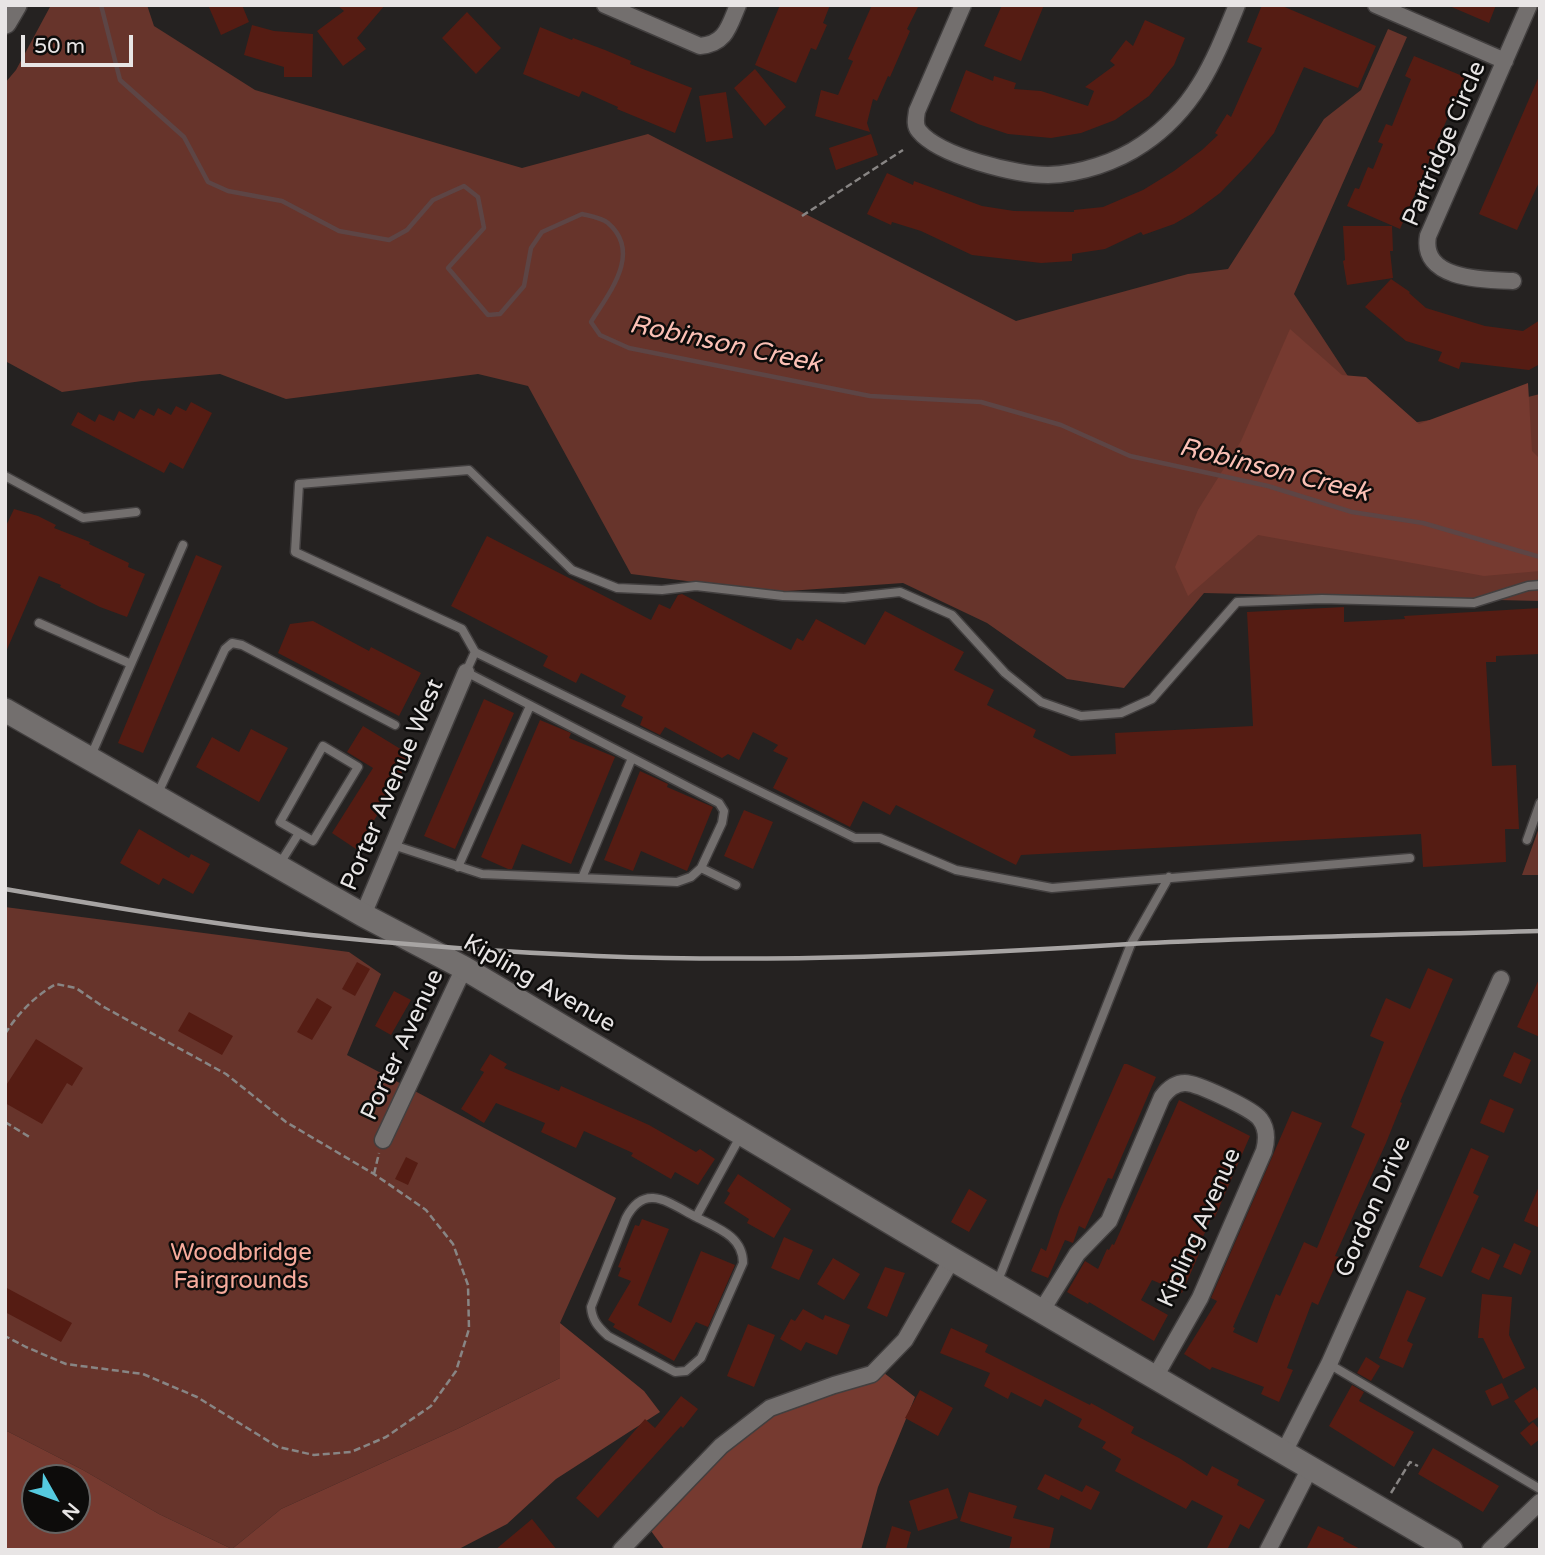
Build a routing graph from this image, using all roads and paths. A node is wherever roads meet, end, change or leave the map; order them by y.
1 (15, 5) edge
2 (605, 5) edge
3 (738, 5) edge
4 (963, 5) edge
5 (1237, 5) edge
6 (1376, 5) edge
7 (1529, 5) edge
8 (5, 22) edge
9 (1505, 61) junction
10 (903, 150) dead end
11 (802, 216) dead end
12 (1513, 281) dead end
13 (5, 476) edge
14 (136, 512) dead end
15 (183, 545) dead end
16 (1540, 585) edge
17 (39, 623) dead end
18 (475, 652) junction
19 (131, 664) junction
20 (466, 672) junction
21 (530, 706) junction
22 (5, 710) edge
23 (395, 725) dead end
24 (632, 758) junction
25 (89, 759) junction
26 (156, 797) junction
27 (1540, 803) edge
28 (299, 833) junction
29 (1527, 840) dead end
30 (393, 845) junction
31 (1410, 858) dead end
32 (278, 867) junction
33 (458, 867) junction
34 (701, 868) junction
35 (1169, 877) junction
36 (582, 878) junction
37 (736, 885) dead end
38 (363, 915) junction
39 (464, 968) junction
40 (1501, 979) dead end
41 (5, 1034) edge
42 (5, 1122) edge
43 (741, 1134) junction
44 (31, 1138) dead end
45 (383, 1140) joint
46 (374, 1174) junction
47 (696, 1217) junction
48 (952, 1259) junction
49 (996, 1284) junction
50 (1042, 1310) junction
51 (5, 1336) edge
52 (1329, 1364) junction
53 (1155, 1377) junction
54 (1284, 1452) junction
55 (1311, 1466) junction
56 (1418, 1466) dead end
57 (1540, 1489) edge
58 (1391, 1493) dead end
59 (1540, 1502) edge
60 (621, 1550) edge
61 (1268, 1550) edge
62 (1451, 1550) edge
63 (1490, 1550) edge

1 - 8 street
2 - 3 street
4 - 5 street
6 - 9 street
7 - 9 street, Partridge Circle
9 - 12 street, Partridge Circle
10 - 11 path
13 - 14 lane
15 - 19 lane
16 - 18 lane
17 - 19 lane
18 - 20 lane
18 - 35 lane
19 - 25 lane
20 - 21 lane
20 - 30 street, Porter Avenue West
21 - 24 lane
21 - 33 lane
22 - 25 street, Kipling Avenue
23 - 26 lane
24 - 34 lane
24 - 36 lane
25 - 26 street, Kipling Avenue
26 - 32 street, Kipling Avenue
27 - 29 lane
28 - 28 lane
28 - 32 lane
30 - 33 lane
30 - 38 street, Porter Avenue West
31 - 35 lane
32 - 38 street, Kipling Avenue
33 - 36 lane
34 - 36 lane
34 - 37 lane
35 - 49 lane
38 - 39 street, Kipling Avenue
39 - 43 street, Kipling Avenue
39 - 45 street, Porter Avenue
40 - 52 street, Gordon Drive
41 - 46 path
42 - 44 path
43 - 47 lane
43 - 48 street, Kipling Avenue
45 - 46 path
46 - 51 path
47 - 47 lane
48 - 49 street, Kipling Avenue
48 - 60 street
49 - 50 street, Kipling Avenue
50 - 53 street, Kipling Avenue
50 - 53 street, Kipling Avenue
52 - 54 street, Gordon Drive
52 - 57 lane
53 - 54 street, Kipling Avenue
54 - 55 street, Kipling Avenue
55 - 61 street
55 - 62 street, Kipling Avenue
56 - 58 path
59 - 63 street

